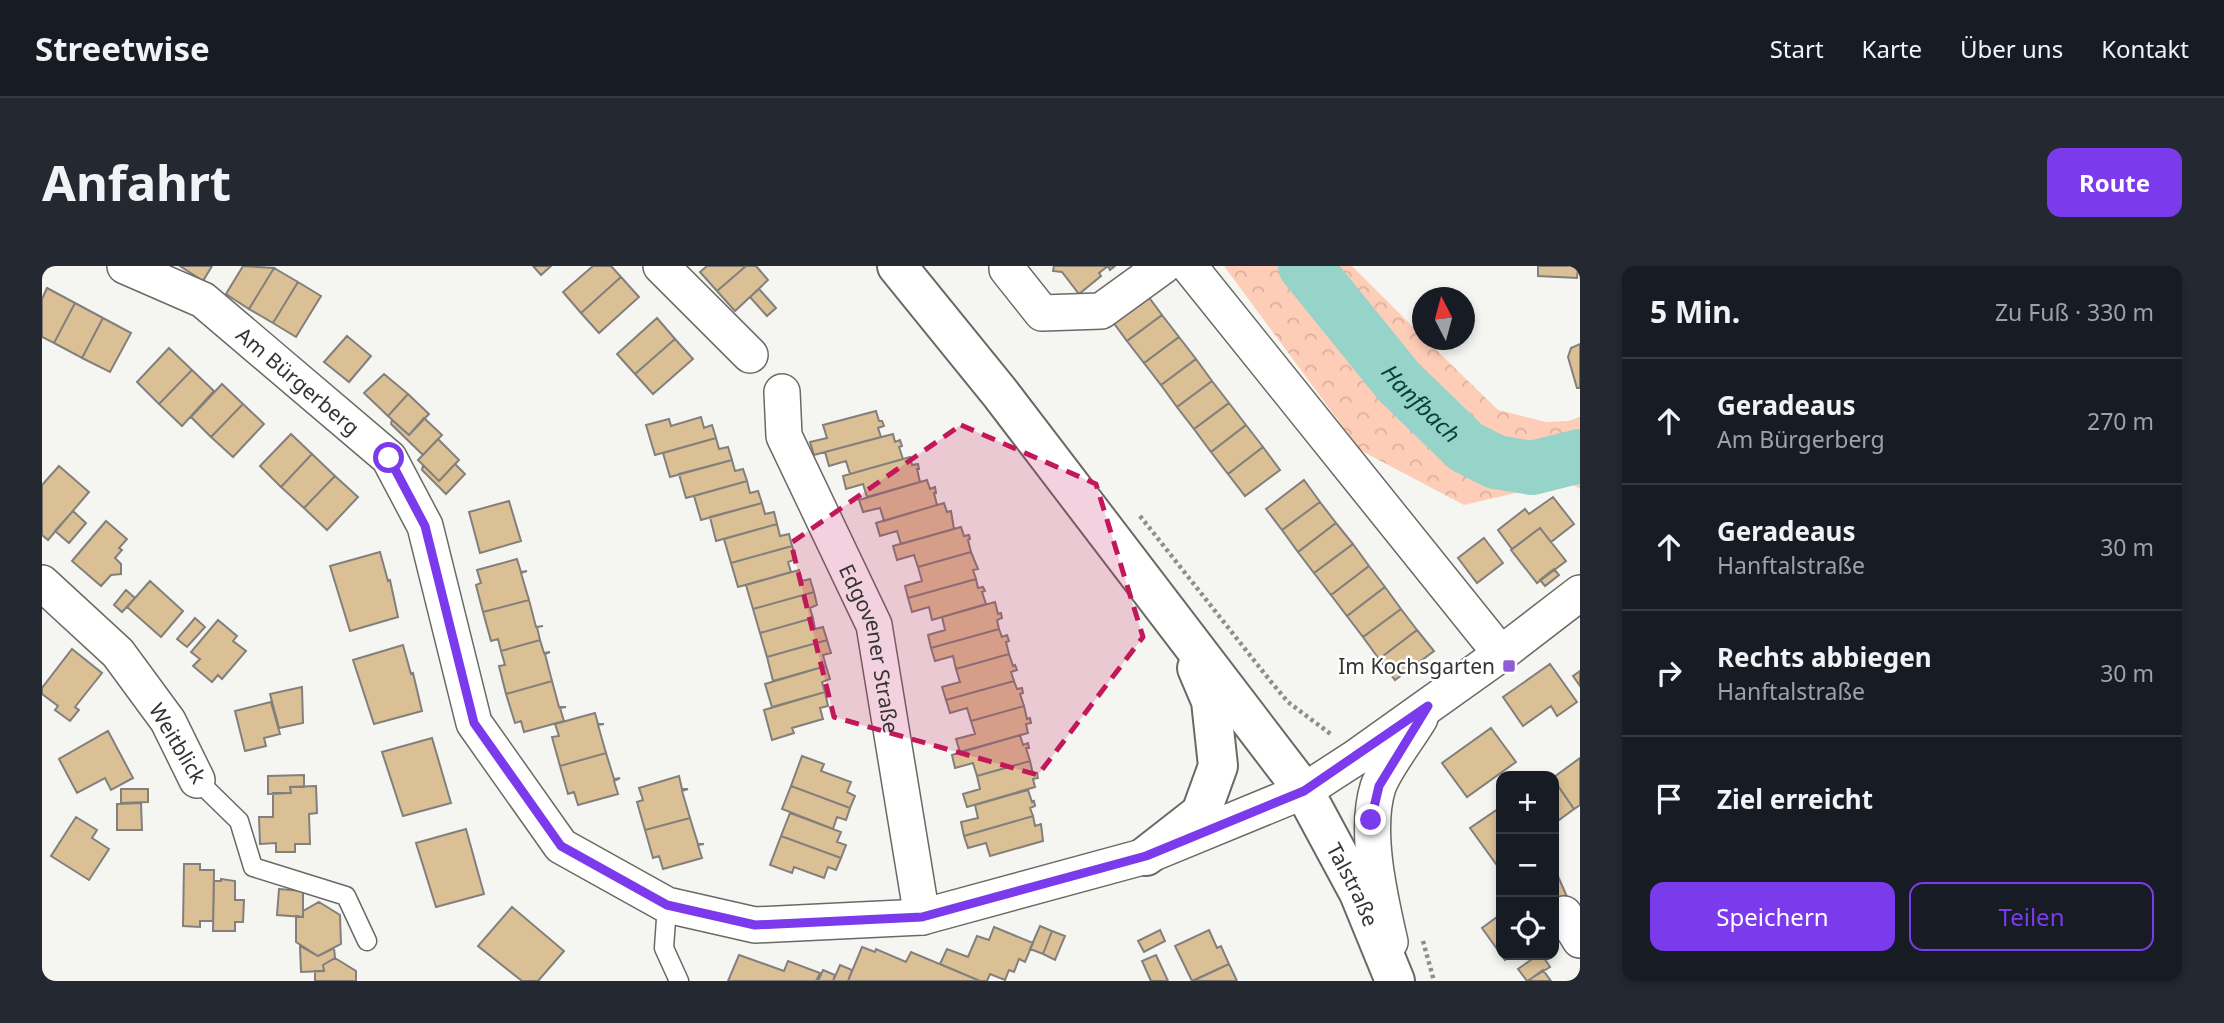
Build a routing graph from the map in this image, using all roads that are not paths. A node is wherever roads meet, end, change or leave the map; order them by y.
1 (125, 266) edge
2 (661, 266) edge
3 (897, 266) edge
4 (1007, 266) edge
5 (1163, 266) edge
6 (1189, 266) edge
7 (750, 355) dead end
8 (782, 392) dead end
9 (42, 583) edge
10 (1580, 593) edge
11 (1179, 627) junction
12 (1501, 654) junction
13 (1428, 706) junction
14 (197, 780) joint
15 (1304, 791) junction
16 (1146, 856) junction
17 (667, 905) junction
18 (922, 917) junction
19 (367, 941) dead end
20 (679, 981) edge
21 (1397, 981) edge

1 - 17 street, Am Bürgerberg
2 - 7 street
3 - 11 main road
4 - 5 street
6 - 12 street
8 - 18 street, Edgovener Straße
9 - 14 street, Weitblick
10 - 12 street, Am Bürgerberg
11 - 15 main road, Talstraße
11 - 16 main road, Am Bürgerberg
12 - 13 street, Am Bürgerberg
13 - 15 street, Am Bürgerberg
13 - 21 street
14 - 19 lane, Weitblick
15 - 16 street, Am Bürgerberg
15 - 21 main road, Talstraße
16 - 18 street, Am Bürgerberg
17 - 18 street, Am Bürgerberg
17 - 20 lane

